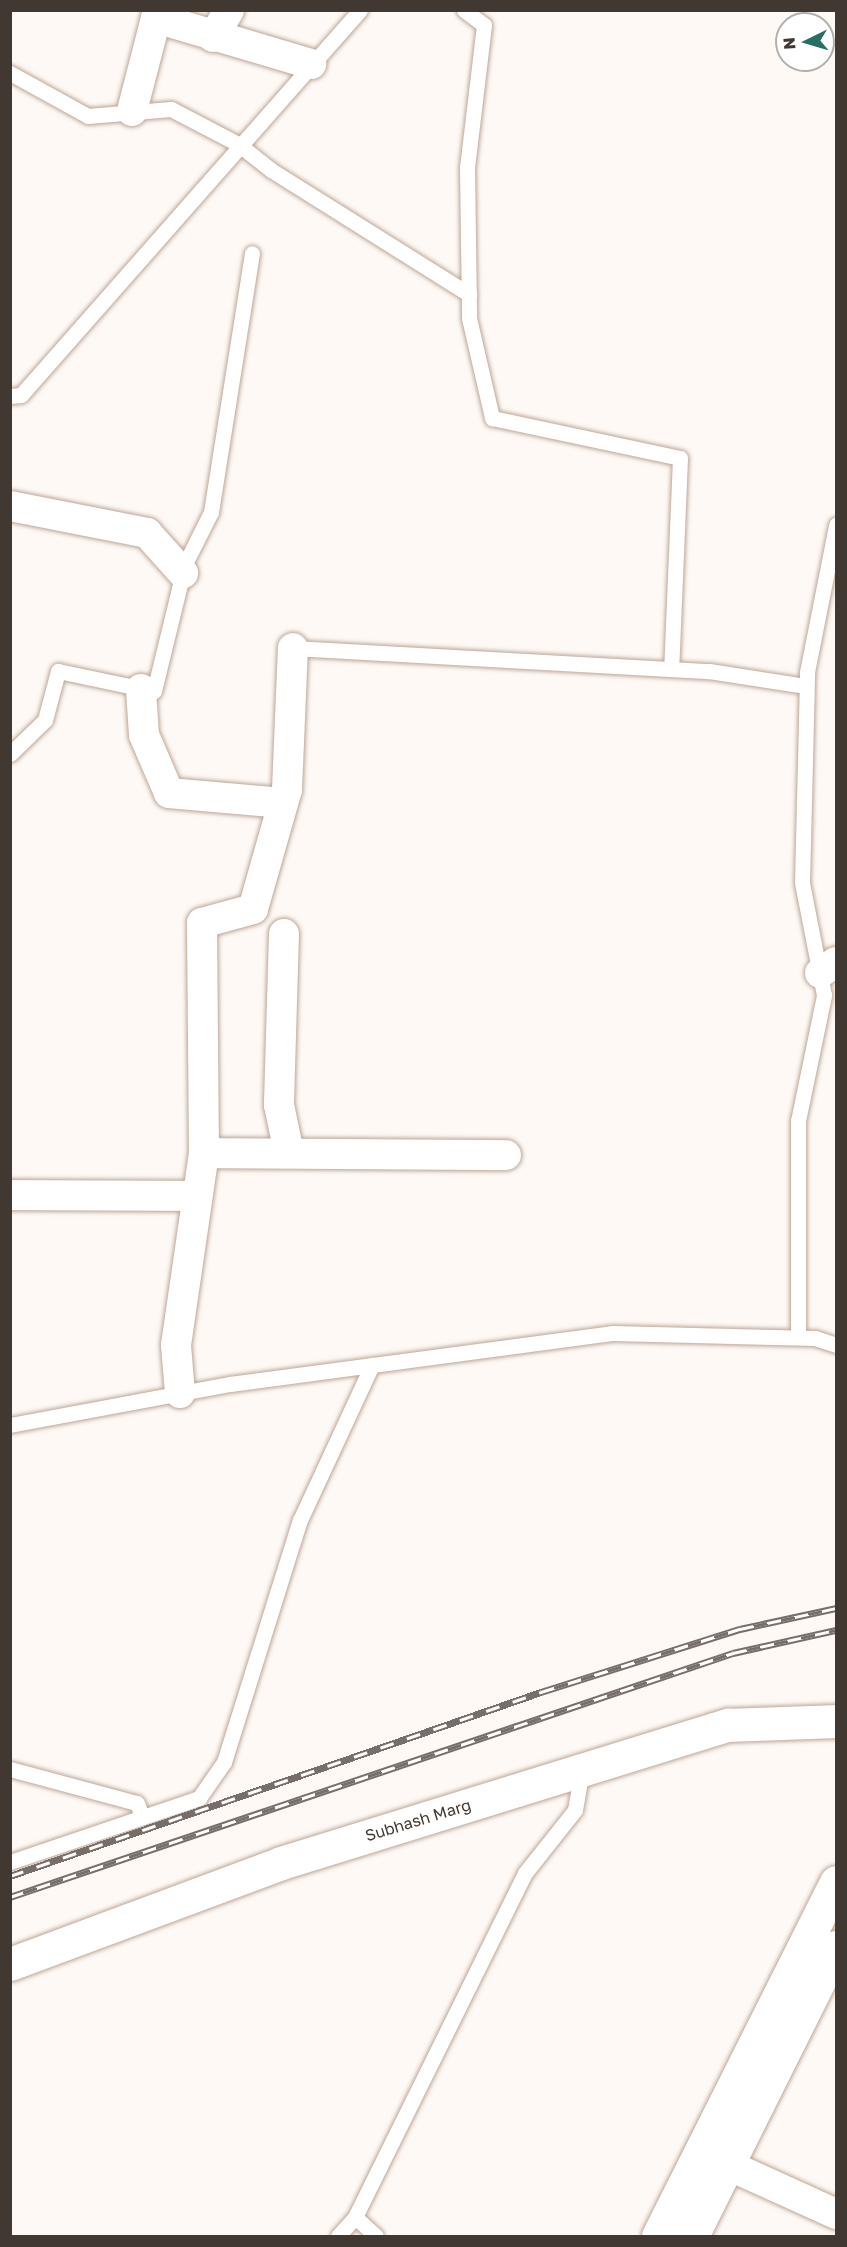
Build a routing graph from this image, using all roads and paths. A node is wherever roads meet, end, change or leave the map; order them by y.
1 (229, 10) edge
2 (360, 10) edge
3 (464, 10) edge
4 (213, 37) junction
5 (311, 64) junction
6 (10, 74) edge
7 (132, 111) junction
8 (238, 144) junction
9 (252, 253) dead end
10 (469, 294) junction
11 (10, 396) edge
12 (10, 506) edge
13 (837, 525) edge
14 (183, 573) junction
15 (293, 648) joint
16 (671, 669) junction
17 (806, 686) junction
18 (141, 688) junction
19 (10, 754) edge
20 (283, 803) junction
21 (284, 934) dead end
22 (828, 968) edge
23 (204, 1153) junction
24 (289, 1153) junction
25 (506, 1155) dead end
26 (10, 1195) edge
27 (197, 1196) junction
28 (798, 1337) junction
29 (837, 1345) edge
30 (372, 1365) junction
31 (180, 1393) junction
32 (10, 1425) edge
33 (837, 1721) edge
34 (10, 1769) edge
35 (582, 1770) junction
36 (142, 1817) junction
37 (10, 1862) edge
38 (837, 1882) edge
39 (837, 1947) edge
40 (10, 1964) edge
41 (728, 2165) junction
42 (837, 2214) edge
43 (355, 2217) junction
44 (338, 2236) edge
45 (376, 2236) edge
46 (658, 2236) edge
47 (692, 2236) edge

1 - 4 street
2 - 5 lane
3 - 10 lane
4 - 5 street
4 - 7 street
5 - 8 lane
6 - 7 lane
7 - 8 lane
8 - 10 lane
8 - 11 lane
9 - 14 lane
10 - 16 lane
12 - 14 street
13 - 17 lane
14 - 18 lane
15 - 16 lane
15 - 20 street
16 - 17 lane
17 - 22 lane
18 - 19 lane
18 - 20 street
20 - 23 street
21 - 24 street
22 - 28 lane
23 - 24 street
23 - 27 street
24 - 25 street
26 - 27 street
27 - 31 street
28 - 29 lane
28 - 30 lane
30 - 31 lane
30 - 36 lane
31 - 32 lane
33 - 35 main road, Subhash Marg
34 - 36 lane
35 - 40 main road, Subhash Marg
35 - 43 lane
36 - 37 lane
38 - 46 main road
39 - 41 main road
41 - 42 street
41 - 47 main road
43 - 44 lane
43 - 45 lane

